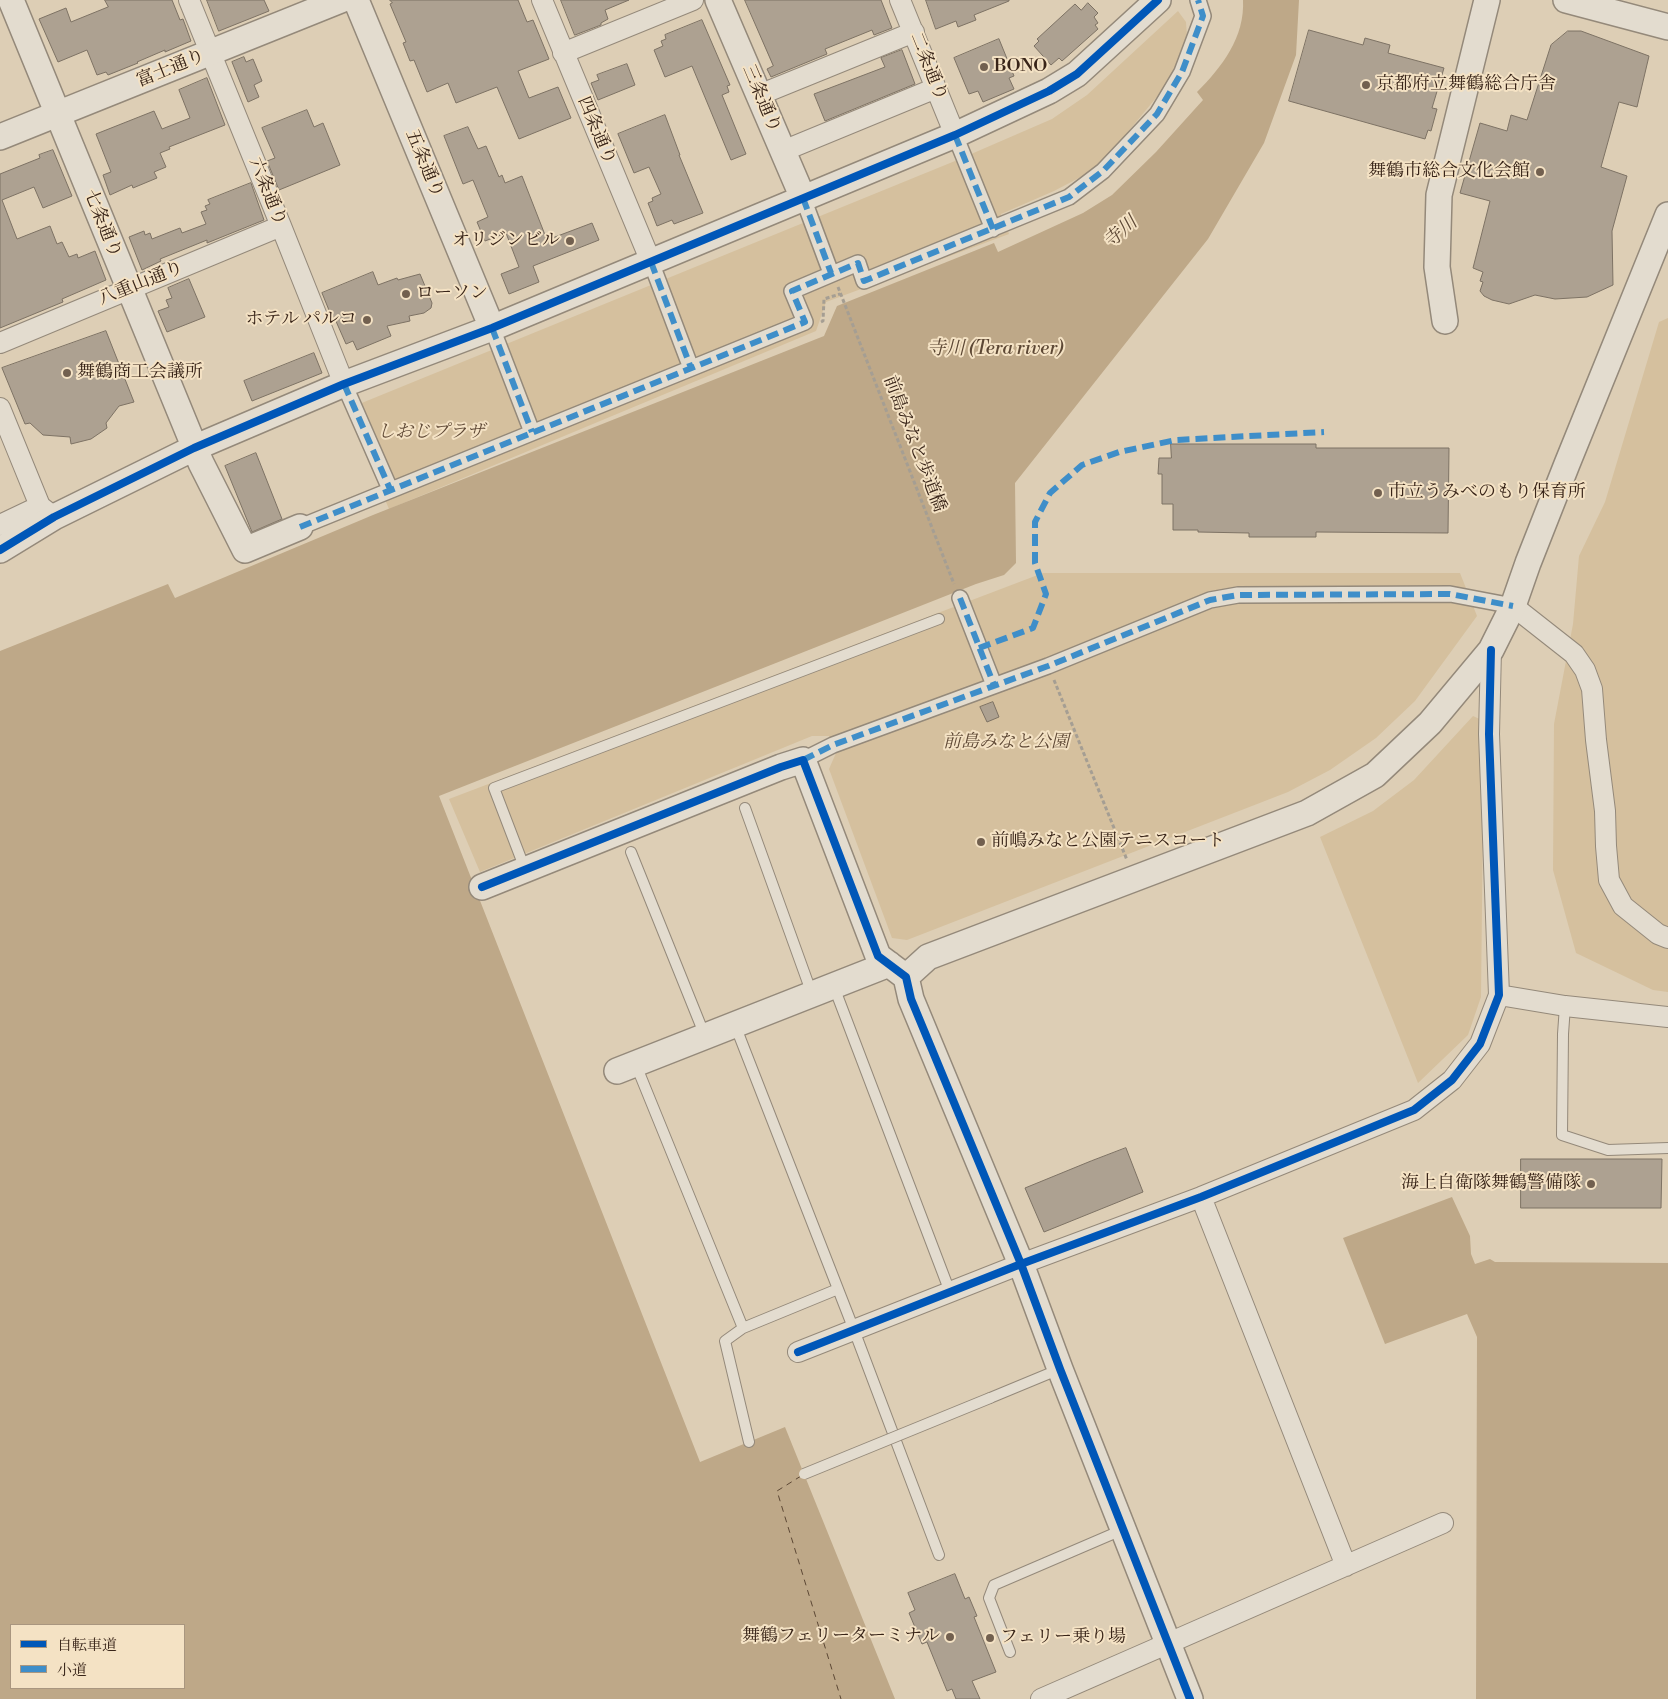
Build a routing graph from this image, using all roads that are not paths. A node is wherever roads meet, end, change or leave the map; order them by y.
1 (11, 0) edge
2 (189, 0) edge
3 (341, 0) edge
4 (356, 0) edge
5 (542, 0) edge
6 (693, 0) edge
7 (718, 0) edge
8 (900, 0) edge
9 (1158, 0) edge
10 (1198, 0) edge
11 (1487, 0) edge
12 (1566, 0) edge
13 (1668, 28) edge
14 (914, 32) junction
15 (210, 53) junction
16 (563, 53) junction
17 (936, 88) junction
18 (759, 95) junction
19 (58, 114) junction
20 (955, 135) junction
21 (0, 137) edge
22 (783, 151) junction
23 (803, 198) junction
24 (1668, 216) edge
25 (281, 226) junction
26 (993, 229) junction
27 (651, 262) junction
28 (831, 273) junction
29 (128, 289) junction
30 (1445, 322) dead end
31 (492, 328) junction
32 (0, 343) edge
33 (691, 368) junction
34 (344, 384) junction
35 (0, 408) edge
36 (532, 432) junction
37 (194, 448) junction
38 (390, 489) junction
39 (47, 512) junction
40 (0, 525) edge
41 (300, 527) joint
42 (0, 550) edge
43 (960, 598) road end
44 (1513, 606) junction
45 (938, 619) dead end
46 (1491, 650) junction
47 (994, 685) junction
48 (803, 760) junction
49 (745, 808) dead end
50 (631, 852) dead end
51 (526, 870) junction
52 (482, 887) dead end
53 (1668, 938) edge
54 (897, 971) junction
55 (823, 990) junction
56 (1499, 994) junction
57 (1565, 1006) junction
58 (1668, 1017) edge
59 (735, 1024) junction
60 (704, 1036) junction
61 (626, 1067) joint
62 (1668, 1148) edge
63 (1201, 1197) junction
64 (1021, 1264) junction
65 (838, 1289) junction
66 (950, 1292) junction
67 (743, 1328) junction
68 (854, 1330) junction
69 (798, 1352) dead end
70 (1060, 1369) junction
71 (749, 1442) dead end
72 (804, 1474) dead end
73 (1443, 1523) dead end
74 (1123, 1529) junction
75 (939, 1555) dead end
76 (1346, 1566) junction
77 (1168, 1644) junction
78 (1010, 1652) dead end
79 (1041, 1699) edge
80 (1190, 1699) edge

1 - 19 street, 七条通り
2 - 15 street, 六条通り
3 - 15 street, 富士通り
4 - 31 street, 五条通り
5 - 16 street, 四条通り
6 - 16 street
7 - 18 street, 三条通り
8 - 14 street, 二条通り
9 - 20 street
10 - 26 street
11 - 30 street
12 - 13 street
14 - 17 street, 二条通り
14 - 18 street
15 - 19 street, 富士通り
15 - 25 street, 六条通り
16 - 27 street, 四条通り
17 - 20 street, 二条通り
17 - 22 street
18 - 22 street, 三条通り
19 - 21 street, 富士通り
19 - 29 street, 七条通り
20 - 23 street
20 - 26 street
22 - 23 street, 三条通り
23 - 27 street
23 - 28 street
24 - 44 street
25 - 29 street, 八重山通り
25 - 34 street, 六条通り
26 - 28 street
27 - 31 street
27 - 33 street
28 - 33 street
29 - 32 street, 八重山通り
29 - 37 street, 七条通り
31 - 34 street
31 - 36 street
33 - 36 street
34 - 37 street
34 - 38 street
35 - 39 street
36 - 38 street
37 - 39 street
37 - 41 street, 七条通り
38 - 41 street
39 - 40 street
39 - 42 street
43 - 47 street
44 - 46 street
44 - 47 street
44 - 53 street
45 - 51 lane
46 - 54 street
46 - 56 street
47 - 48 street
48 - 51 street
48 - 54 street
49 - 55 lane
50 - 60 lane
51 - 52 street
54 - 55 street
54 - 64 street
55 - 59 street
55 - 66 lane
56 - 57 street
56 - 63 street
57 - 58 street
57 - 62 lane
59 - 60 street
59 - 65 lane
60 - 61 street
61 - 67 lane
63 - 64 street
63 - 76 street
64 - 66 street
64 - 70 street
65 - 67 lane
65 - 68 lane
66 - 68 street
67 - 71 lane
68 - 69 street
68 - 75 lane
70 - 72 lane, bridge
70 - 74 street
73 - 76 street
74 - 77 street
74 - 78 lane
76 - 77 street
77 - 79 street
77 - 80 street

